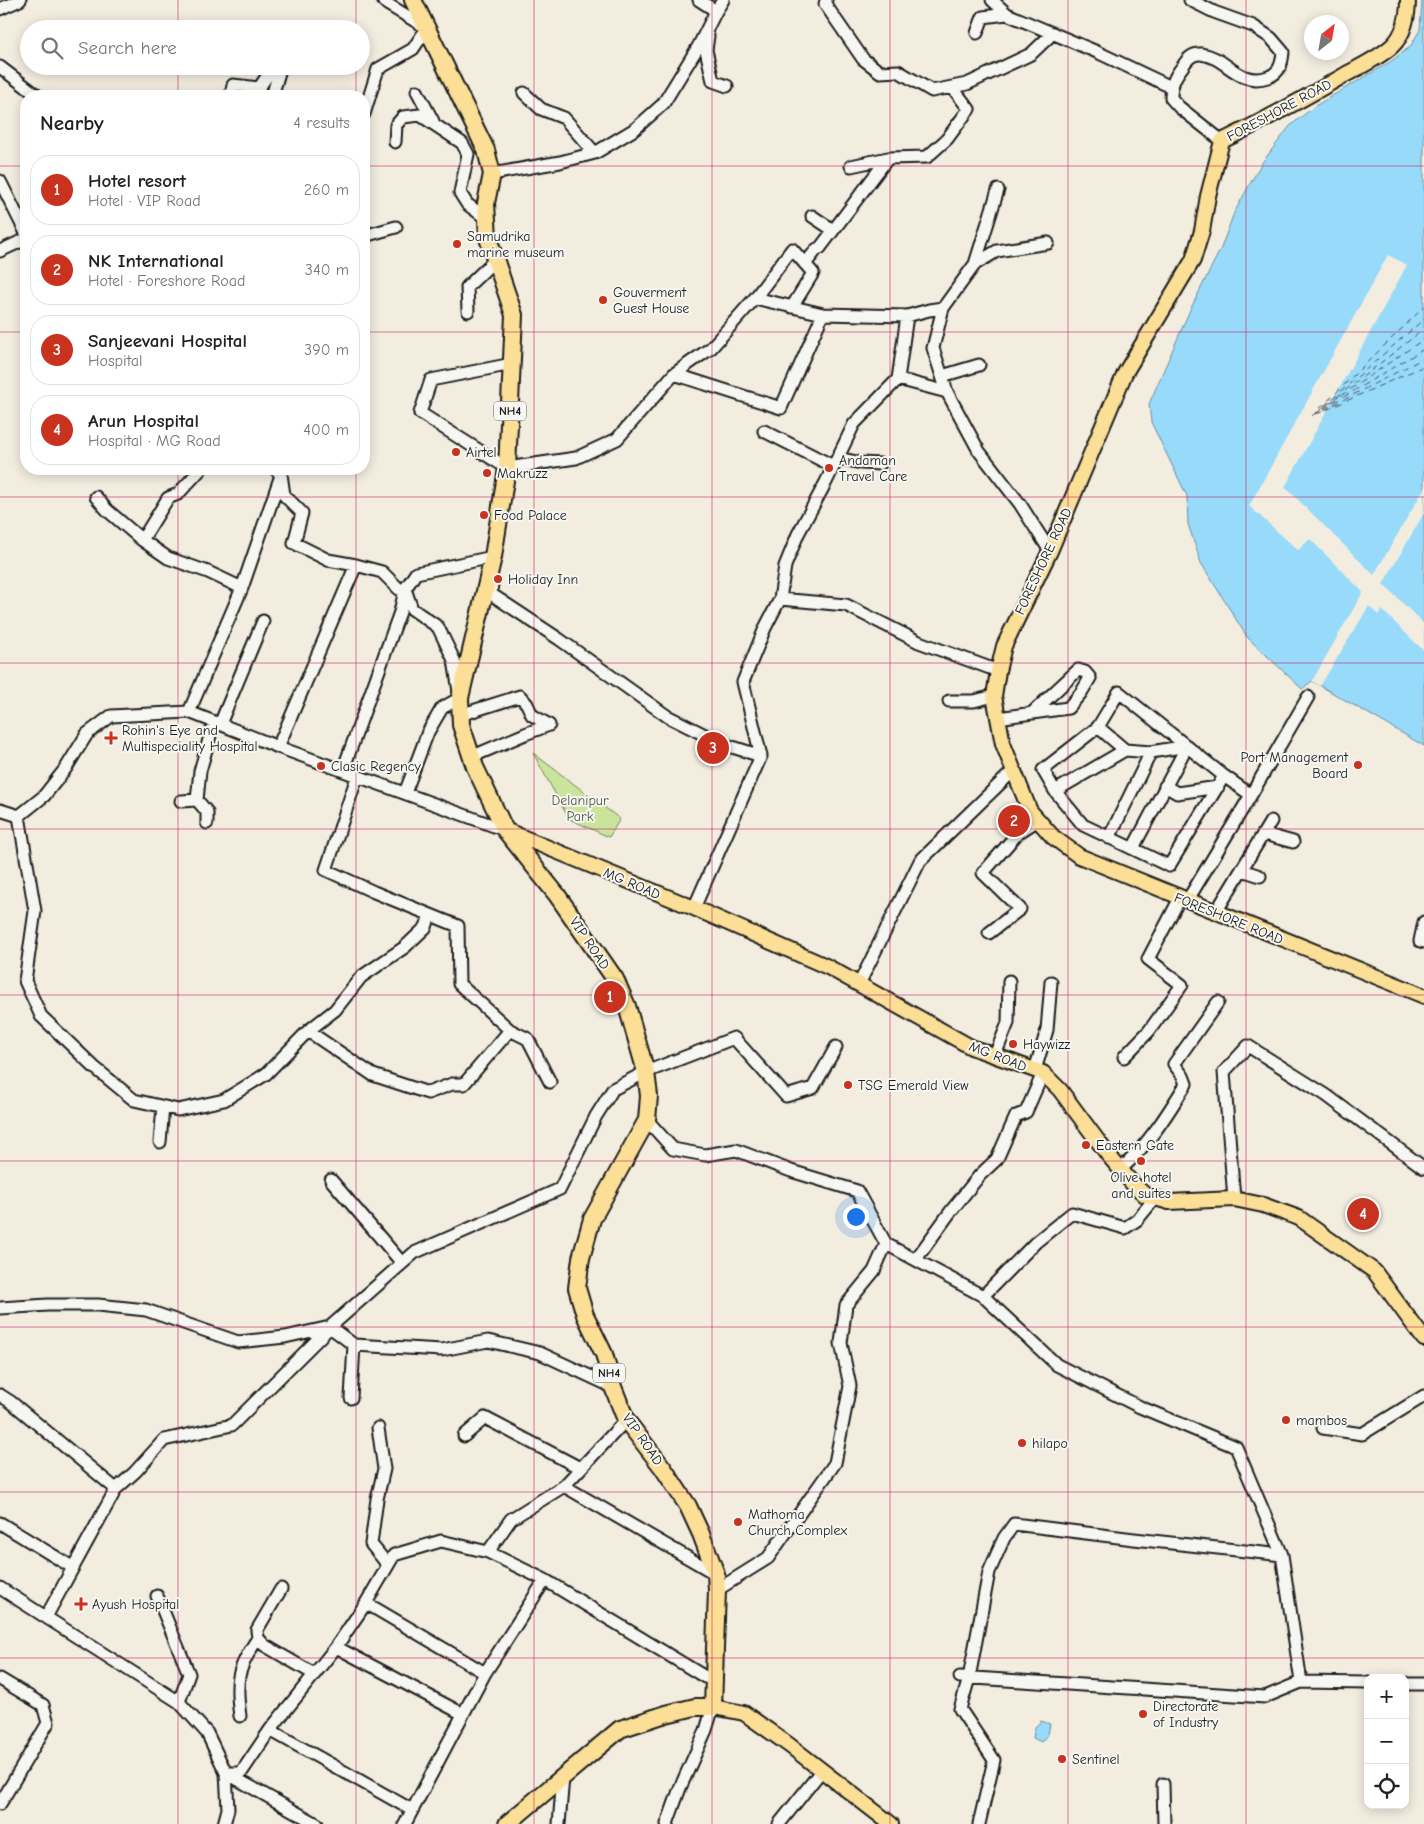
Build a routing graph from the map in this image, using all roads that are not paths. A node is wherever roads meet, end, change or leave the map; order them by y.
1 (20, 0) edge
2 (383, 0) edge
3 (413, 0) edge
4 (699, 0) edge
5 (723, 0) edge
6 (826, 0) edge
7 (992, 0) edge
8 (1190, 0) edge
9 (1408, 0) edge
10 (0, 9) edge
11 (716, 11) junction
12 (1006, 14) junction
13 (710, 22) junction
14 (427, 28) junction
15 (1053, 33) junction
16 (977, 34) dead end
17 (0, 67) edge
18 (268, 75) edge
19 (278, 75) edge
20 (727, 86) dead end
21 (952, 87) junction
22 (1171, 88) junction
23 (30, 90) edge
24 (232, 90) edge
25 (274, 90) edge
26 (418, 91) dead end
27 (524, 93) dead end
28 (370, 95) edge
29 (436, 124) junction
30 (1222, 141) junction
31 (395, 142) dead end
32 (595, 153) junction
33 (888, 158) junction
34 (851, 166) dead end
35 (492, 174) junction
36 (0, 181) edge
37 (998, 190) dead end
38 (812, 216) dead end
39 (487, 219) junction
40 (20, 221) edge
41 (396, 227) dead end
42 (833, 230) junction
43 (370, 234) edge
44 (20, 242) edge
45 (1048, 243) dead end
46 (0, 251) edge
47 (496, 259) junction
48 (805, 264) junction
49 (975, 264) junction
50 (755, 298) junction
51 (792, 307) junction
52 (943, 308) junction
53 (468, 311) dead end
54 (823, 314) junction
55 (907, 316) junction
56 (512, 364) junction
57 (979, 366) dead end
58 (674, 374) junction
59 (942, 376) junction
60 (898, 378) junction
61 (947, 392) junction
62 (764, 431) dead end
63 (835, 464) junction
64 (880, 464) dead end
65 (507, 468) junction
66 (195, 475) edge
67 (279, 475) edge
68 (281, 475) edge
69 (96, 497) dead end
70 (142, 540) junction
71 (1050, 551) junction
72 (493, 557) junction
73 (356, 564) junction
74 (242, 588) junction
75 (405, 588) junction
76 (780, 599) junction
77 (263, 621) dead end
78 (998, 672) junction
79 (994, 696) junction
80 (460, 698) junction
81 (1308, 698) dead end
82 (949, 701) dead end
83 (189, 712) junction
84 (1032, 713) junction
85 (460, 716) junction
86 (998, 718) junction
87 (217, 723) junction
88 (1098, 727) junction
89 (1186, 746) junction
90 (278, 747) junction
91 (1125, 750) junction
92 (1151, 752) junction
93 (761, 756) junction
94 (472, 757) junction
95 (343, 770) junction
96 (1014, 770) junction
97 (1224, 776) junction
98 (358, 777) junction
99 (1165, 786) junction
100 (1218, 787) junction
101 (1055, 791) junction
102 (404, 793) junction
103 (1252, 795) junction
104 (197, 800) junction
105 (181, 801) dead end
106 (0, 810) edge
107 (19, 816) junction
108 (1038, 820) junction
109 (1271, 821) dead end
110 (207, 823) dead end
111 (505, 830) junction
112 (1264, 834) junction
113 (1109, 838) junction
114 (1293, 842) dead end
115 (1133, 848) junction
116 (1242, 870) junction
117 (1260, 876) dead end
118 (1183, 899) junction
119 (694, 908) junction
120 (1216, 912) junction
121 (430, 914) junction
122 (1424, 922) edge
123 (989, 933) dead end
124 (1424, 942) edge
125 (1009, 981) dead end
126 (1051, 982) dead end
127 (859, 984) junction
128 (1424, 996) edge
129 (1218, 1002) dead end
130 (510, 1030) junction
131 (308, 1031) junction
132 (836, 1047) dead end
133 (995, 1055) junction
134 (1124, 1057) dead end
135 (1039, 1071) junction
136 (646, 1072) junction
137 (550, 1082) dead end
138 (163, 1107) junction
139 (647, 1120) junction
140 (160, 1142) dead end
141 (1424, 1168) edge
142 (1120, 1170) junction
143 (330, 1180) dead end
144 (1155, 1198) junction
145 (1234, 1199) junction
146 (886, 1244) junction
147 (916, 1259) junction
148 (402, 1263) junction
149 (983, 1296) junction
150 (0, 1308) edge
151 (330, 1327) junction
152 (1424, 1340) edge
153 (354, 1345) junction
154 (614, 1387) junction
155 (0, 1395) edge
156 (1424, 1396) edge
157 (352, 1398) dead end
158 (626, 1420) junction
159 (378, 1428) dead end
160 (1323, 1428) dead end
161 (464, 1436) dead end
162 (580, 1468) junction
163 (564, 1486) junction
164 (116, 1489) junction
165 (0, 1523) edge
166 (488, 1552) junction
167 (1282, 1555) junction
168 (388, 1565) junction
169 (72, 1567) junction
170 (545, 1580) junction
171 (717, 1582) junction
172 (0, 1588) edge
173 (282, 1589) dead end
174 (157, 1596) dead end
175 (366, 1603) junction
176 (46, 1617) junction
177 (258, 1638) junction
178 (336, 1647) junction
179 (485, 1673) junction
180 (314, 1674) junction
181 (0, 1678) edge
182 (965, 1678) junction
183 (715, 1679) junction
184 (1301, 1682) junction
185 (1364, 1683) edge
186 (1409, 1684) edge
187 (1424, 1684) edge
188 (179, 1702) junction
189 (714, 1707) junction
190 (463, 1714) junction
191 (240, 1716) dead end
192 (270, 1730) junction
193 (822, 1770) junction
194 (226, 1773) junction
195 (563, 1777) junction
196 (1163, 1784) dead end
197 (0, 1804) edge
198 (412, 1810) junction
199 (224, 1824) edge
200 (317, 1824) edge
201 (405, 1824) edge
202 (507, 1824) edge
203 (559, 1824) edge
204 (667, 1824) edge
205 (778, 1824) edge
206 (891, 1824) edge
207 (979, 1824) edge
208 (1164, 1824) edge

1 - 10 street
2 - 14 street
3 - 14 highway, NH4
4 - 11 street
5 - 11 street
6 - 21 street
7 - 12 street
8 - 22 street
9 - 30 main road, FORESHORE ROAD
11 - 13 street
12 - 15 street
12 - 16 street
13 - 20 street
13 - 32 street
14 - 28 street
14 - 35 highway, NH4
15 - 21 street
15 - 22 street
17 - 23 street
18 - 24 street
19 - 25 street
21 - 33 street
22 - 30 street
26 - 29 street
27 - 32 street
29 - 31 street
29 - 39 street
30 - 71 main road, FORESHORE ROAD
32 - 35 street
33 - 34 street
33 - 42 street
35 - 39 highway, NH4
36 - 40 street
37 - 49 street
38 - 42 street
39 - 47 highway, NH4
41 - 43 street
42 - 48 street
44 - 46 street
45 - 49 street
47 - 53 street
47 - 56 highway, NH4
48 - 50 street
48 - 51 street
49 - 52 street
50 - 51 street
50 - 58 street
51 - 54 street
52 - 55 street
52 - 59 street
54 - 55 street
54 - 58 street
55 - 60 street
56 - 65 highway, NH4
56 - 65 street
57 - 59 street
58 - 65 street
59 - 61 street
60 - 61 street
60 - 63 street
61 - 71 street
62 - 63 street
63 - 64 street
63 - 76 street
65 - 72 highway, NH4
66 - 70 street
67 - 74 street
68 - 73 street
69 - 70 street
70 - 74 street
71 - 78 main road, FORESHORE ROAD
72 - 75 street
72 - 80 highway, NH4
72 - 93 street
73 - 75 street
73 - 90 street
74 - 83 street
75 - 80 street
75 - 95 street
76 - 78 street
76 - 93 street
77 - 87 street
78 - 79 main road, FORESHORE ROAD
79 - 82 street
79 - 86 main road, FORESHORE ROAD
80 - 85 highway, NH4
80 - 102 street
81 - 103 street
83 - 87 street
83 - 107 street
84 - 84 street
84 - 86 street
85 - 94 highway, NH4
85 - 94 street
86 - 96 main road, FORESHORE ROAD
87 - 90 street
87 - 104 street
88 - 89 street
88 - 91 street
88 - 101 street
89 - 92 street
89 - 97 street
89 - 99 street
90 - 95 street
91 - 92 street
91 - 101 street
92 - 113 street
93 - 119 street
94 - 111 highway, NH4
95 - 98 street
96 - 108 main road, FORESHORE ROAD
96 - 127 street
97 - 100 street
97 - 103 street
98 - 102 street
98 - 121 street
99 - 100 street
99 - 115 street
100 - 115 street
101 - 113 street
102 - 111 street
103 - 118 street
104 - 105 street
104 - 110 street
106 - 107 street
107 - 138 street
108 - 118 main road, FORESHORE ROAD
108 - 123 street
109 - 112 street
111 - 119 main road, MG ROAD
111 - 136 highway, VIP ROAD / NH4
112 - 114 street
112 - 116 street
113 - 115 street
116 - 117 street
116 - 120 street
118 - 120 main road, FORESHORE ROAD
118 - 134 street
119 - 127 main road, MG ROAD
120 - 128 main road, FORESHORE ROAD
121 - 130 street
121 - 131 street
122 - 124 street
125 - 133 street
126 - 135 street
127 - 133 main road, MG ROAD
129 - 142 street
130 - 131 street
130 - 137 street
131 - 138 street
132 - 136 street
133 - 135 main road, MG ROAD
135 - 142 main road, MG ROAD
135 - 147 street
136 - 139 highway, VIP ROAD / NH4
136 - 148 street
138 - 140 street
139 - 146 street
139 - 154 highway, VIP ROAD / NH4
141 - 145 street
142 - 144 main road, MG ROAD
143 - 148 street
144 - 145 main road, MG ROAD
144 - 149 street
145 - 152 main road, MG ROAD
146 - 147 street
146 - 171 street
147 - 149 street
148 - 151 street
149 - 167 street
150 - 151 street
151 - 153 street
151 - 164 street
153 - 154 street
153 - 157 street
154 - 158 highway, VIP ROAD / NH4
155 - 164 street
156 - 160 street
158 - 162 street
158 - 171 highway, VIP ROAD / NH4
159 - 168 street
161 - 162 street
162 - 163 street
163 - 166 street
163 - 171 street
164 - 169 street
165 - 169 street
166 - 168 street
166 - 170 street
167 - 182 street
167 - 184 street
168 - 175 street
169 - 176 street
170 - 179 street
170 - 183 street
171 - 183 highway, VIP ROAD / NH4
172 - 176 street
173 - 177 street
174 - 188 street
175 - 178 street
175 - 179 street
176 - 188 street
177 - 180 street
177 - 191 street
178 - 180 street
178 - 190 street
179 - 190 street
180 - 192 street
181 - 197 street
182 - 184 street
182 - 207 street
183 - 189 highway, VIP ROAD / NH4
184 - 185 street
186 - 187 street
188 - 194 street
189 - 193 main road
189 - 195 highway
189 - 204 street
190 - 198 street
192 - 194 street
192 - 198 street
193 - 205 street
193 - 206 main road
194 - 199 street
194 - 200 street
195 - 202 highway
195 - 203 street
196 - 208 street
198 - 201 street

